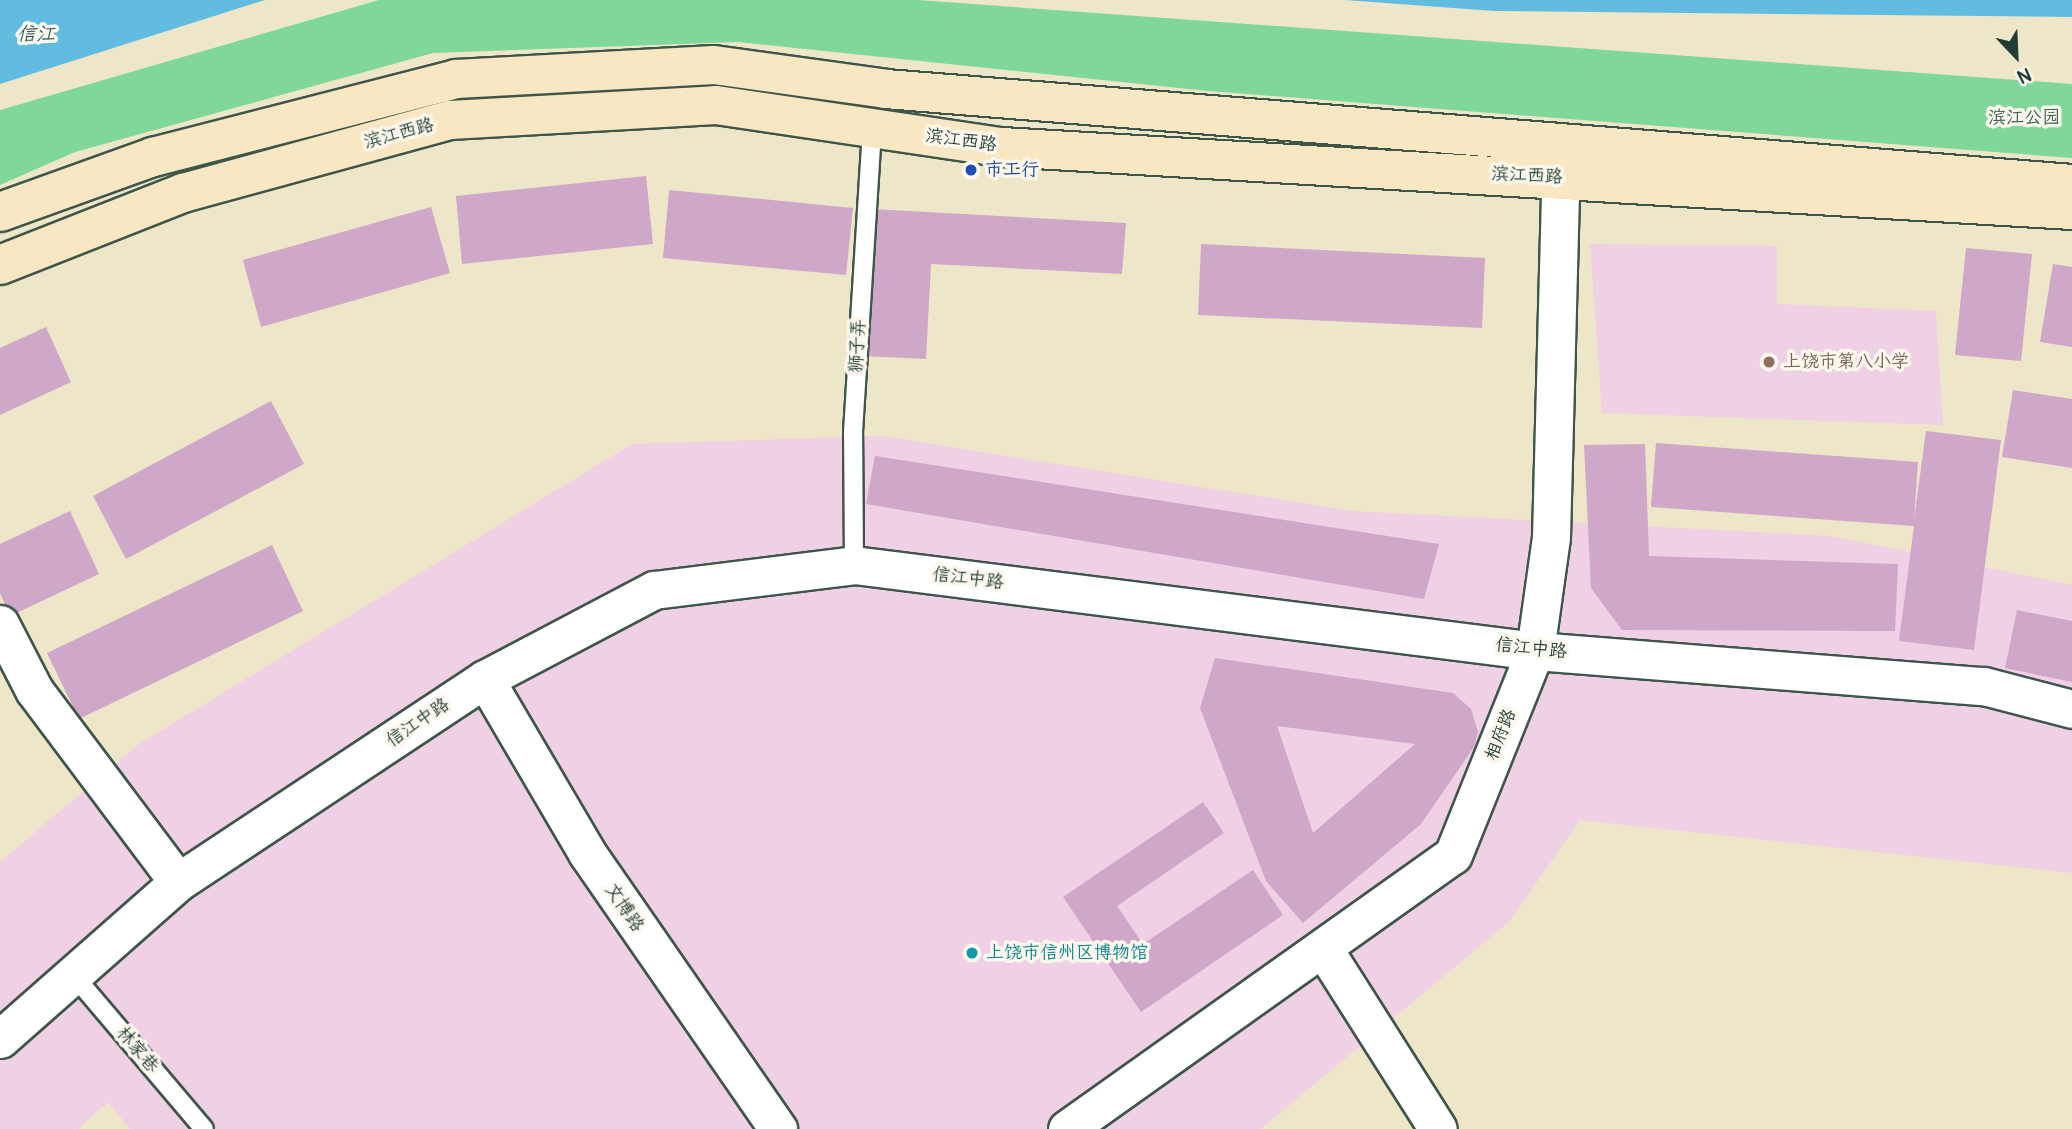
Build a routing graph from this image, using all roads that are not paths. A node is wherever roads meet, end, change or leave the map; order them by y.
1 (872, 128) junction
2 (1561, 140) junction
3 (1560, 178) junction
4 (2072, 184) edge
5 (2072, 210) edge
6 (0, 212) edge
7 (0, 265) edge
8 (854, 565) junction
9 (0, 624) edge
10 (1535, 651) junction
11 (485, 679) junction
12 (2072, 709) edge
13 (178, 882) junction
14 (1323, 948) junction
15 (70, 971) junction
16 (0, 1039) edge
17 (204, 1129) edge
18 (778, 1129) edge
19 (1067, 1129) edge
20 (1438, 1129) edge

1 - 3 main road, 滨江西路
1 - 7 main road, 滨江西路
1 - 8 lane, 狮子弄
2 - 3 street, 相府路
2 - 4 main road
2 - 6 main road
3 - 5 main road, 滨江西路
3 - 10 street, 相府路
8 - 10 street, 信江中路
8 - 11 street, 信江中路
9 - 13 street
10 - 12 street, 信江中路
10 - 14 street, 相府路
11 - 13 street, 信江中路
11 - 18 street, 文博路
13 - 15 street, 信江中路
14 - 19 street, 相府路
14 - 20 street
15 - 16 street, 信江中路
15 - 17 lane, 林家巷

